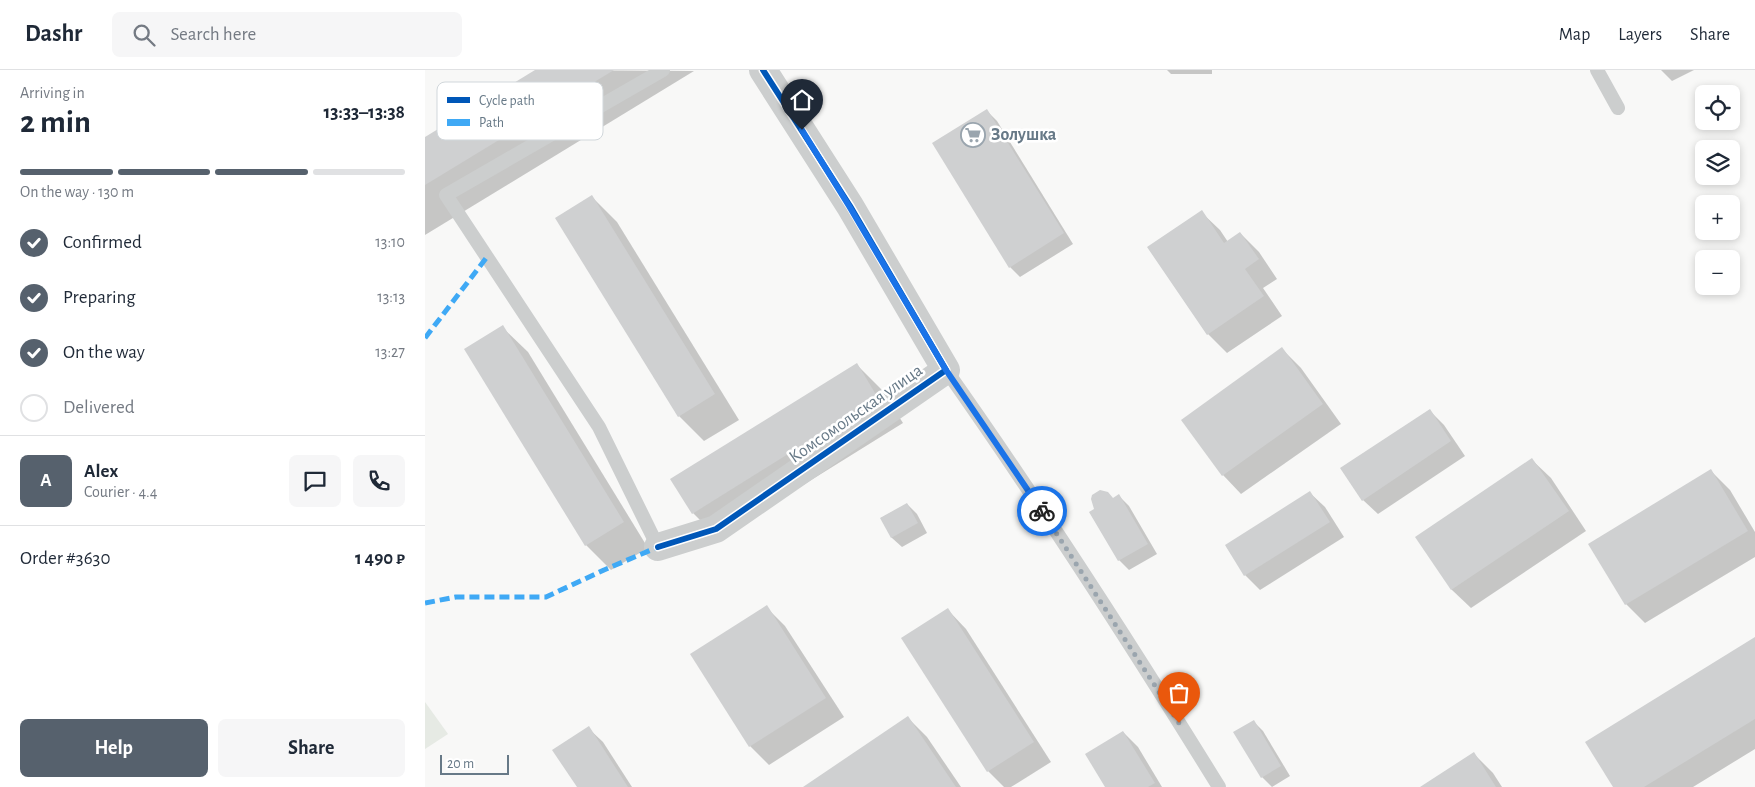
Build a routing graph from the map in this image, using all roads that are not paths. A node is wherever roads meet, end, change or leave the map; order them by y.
1 (663, 70) edge
2 (763, 70) edge
3 (1597, 70) edge
4 (603, 105) edge
5 (1618, 108) dead end
6 (541, 140) edge
7 (946, 370) junction
8 (659, 547) joint
9 (1219, 787) edge

1 - 4 lane
2 - 7 street, Комсомольская улица
3 - 5 lane
6 - 8 lane
7 - 8 street, Комсомольская улица
7 - 9 lane

